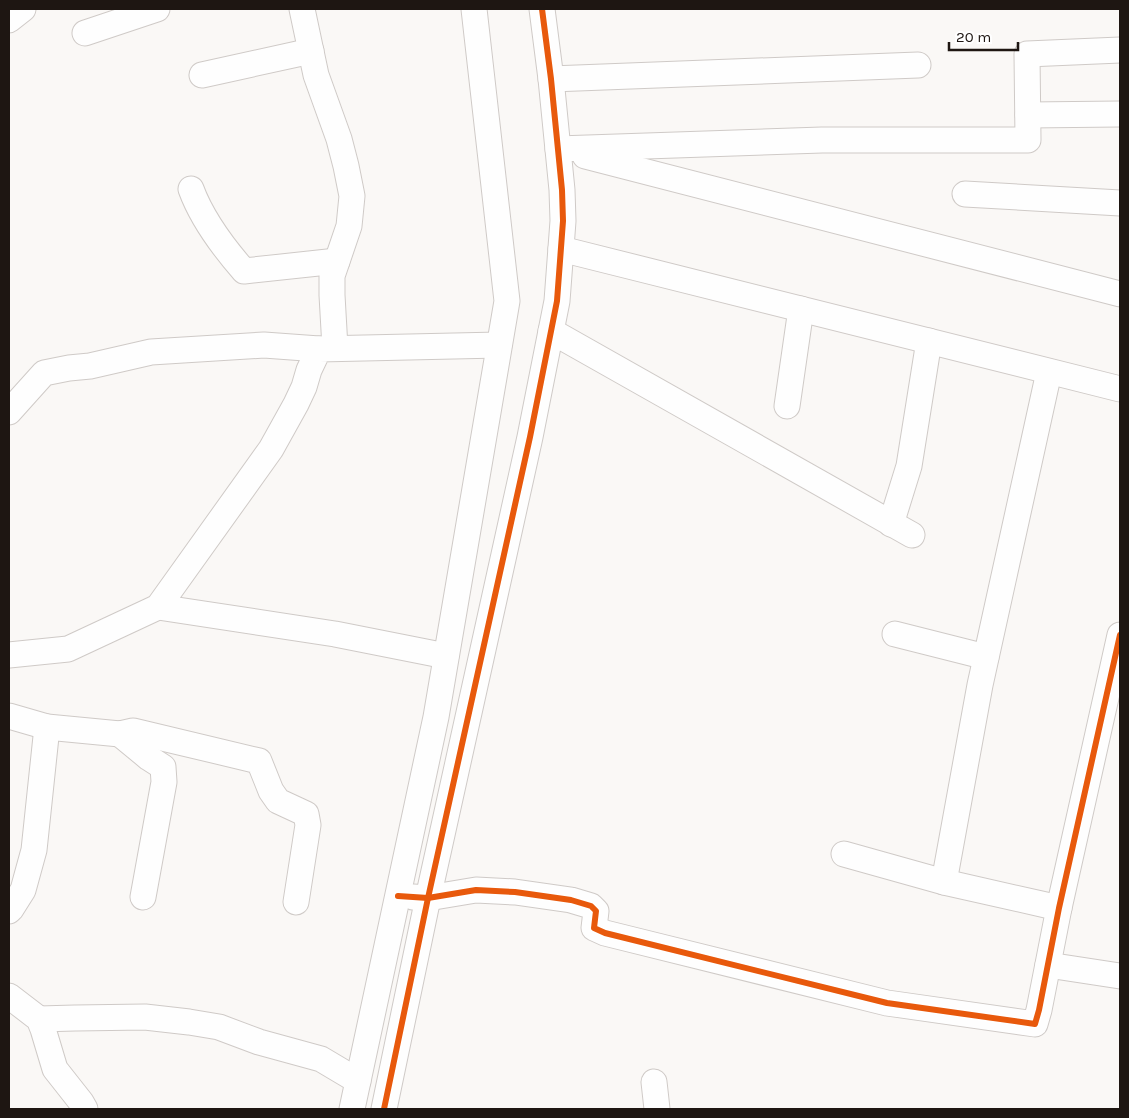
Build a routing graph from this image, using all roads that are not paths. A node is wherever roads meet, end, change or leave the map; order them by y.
1 (23, 9) edge
2 (158, 9) edge
3 (302, 9) edge
4 (474, 9) edge
5 (542, 9) edge
6 (9, 20) edge
7 (86, 33) dead end
8 (1120, 50) edge
9 (311, 52) junction
10 (918, 65) dead end
11 (202, 75) dead end
12 (551, 79) junction
13 (1120, 114) edge
14 (1028, 115) junction
15 (558, 149) junction
16 (191, 189) dead end
17 (965, 194) dead end
18 (1120, 204) edge
19 (561, 249) junction
20 (337, 261) junction
21 (1120, 294) edge
22 (801, 309) junction
23 (551, 331) junction
24 (929, 341) junction
25 (499, 345) junction
26 (327, 349) junction
27 (1049, 372) junction
28 (1120, 389) edge
29 (787, 406) dead end
30 (9, 412) edge
31 (158, 607) junction
32 (895, 634) dead end
33 (1120, 635) edge
34 (9, 655) edge
35 (446, 656) junction
36 (986, 657) junction
37 (9, 716) edge
38 (47, 727) junction
39 (120, 734) junction
40 (844, 854) dead end
41 (944, 882) junction
42 (398, 896) junction
43 (143, 897) dead end
44 (428, 898) junction
45 (296, 902) dead end
46 (1059, 908) junction
47 (9, 911) edge
48 (1048, 965) junction
49 (1120, 976) edge
50 (9, 996) edge
51 (39, 1019) junction
52 (358, 1081) junction
53 (654, 1082) dead end
54 (85, 1109) edge
55 (352, 1109) edge
56 (384, 1109) edge
57 (657, 1109) edge

1 - 6 street
2 - 7 street
3 - 9 street
4 - 25 street
5 - 12 street
8 - 14 street
9 - 11 street
9 - 20 street
10 - 12 street
12 - 15 street
13 - 14 street
14 - 15 street
15 - 19 street
15 - 21 street
16 - 20 street
17 - 18 street
19 - 22 street
19 - 23 street
20 - 26 street
22 - 24 street
22 - 29 street
23 - 24 street
23 - 44 street
24 - 27 street
25 - 26 street
25 - 35 street
26 - 30 street
26 - 31 street
27 - 28 street
27 - 36 street
31 - 34 street
31 - 35 street
32 - 36 street
33 - 46 street
35 - 42 street
36 - 41 street
37 - 38 street
38 - 39 street
38 - 47 street
39 - 43 street
39 - 45 street
40 - 41 street
41 - 46 street
42 - 44 street
42 - 52 street
44 - 48 street
44 - 56 street
46 - 48 street
48 - 49 street
50 - 51 street
51 - 52 street
51 - 54 street
52 - 55 street
53 - 57 street

